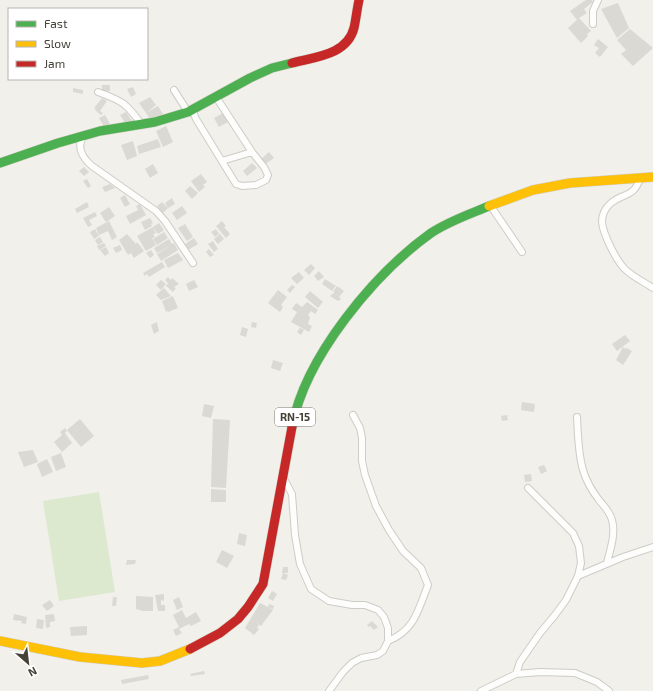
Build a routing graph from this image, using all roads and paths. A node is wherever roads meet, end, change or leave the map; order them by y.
1 (359, 0) edge
2 (598, 0) edge
3 (593, 24) dead end
4 (174, 90) dead end
5 (98, 92) dead end
6 (216, 97) junction
7 (191, 110) junction
8 (142, 125) junction
9 (84, 136) junction
10 (252, 152) junction
11 (222, 161) junction
12 (0, 163) edge
13 (653, 177) edge
14 (640, 178) junction
15 (490, 205) junction
16 (522, 252) dead end
17 (193, 263) dead end
18 (653, 288) edge
19 (353, 415) dead end
20 (577, 417) dead end
21 (282, 475) junction
22 (528, 488) dead end
23 (653, 547) edge
24 (607, 563) junction
25 (578, 576) junction
26 (0, 641) edge
27 (388, 641) junction
28 (516, 674) junction
29 (328, 691) edge
30 (481, 691) edge
31 (609, 691) edge

1 - 6 main road
2 - 3 street
4 - 7 street
5 - 8 street
6 - 7 main road
6 - 10 street
7 - 8 main road
7 - 11 street
8 - 9 main road
9 - 12 main road
9 - 17 street
10 - 11 street
10 - 11 street
13 - 14 main road, RN-15
14 - 15 main road, RN-15
14 - 18 street
15 - 16 street
15 - 21 main road, RN-15
19 - 27 street
20 - 24 street
21 - 26 main road, RN-15
21 - 27 street
22 - 25 street
23 - 24 street
24 - 25 street
25 - 28 street
27 - 29 street
28 - 30 street
28 - 31 street

